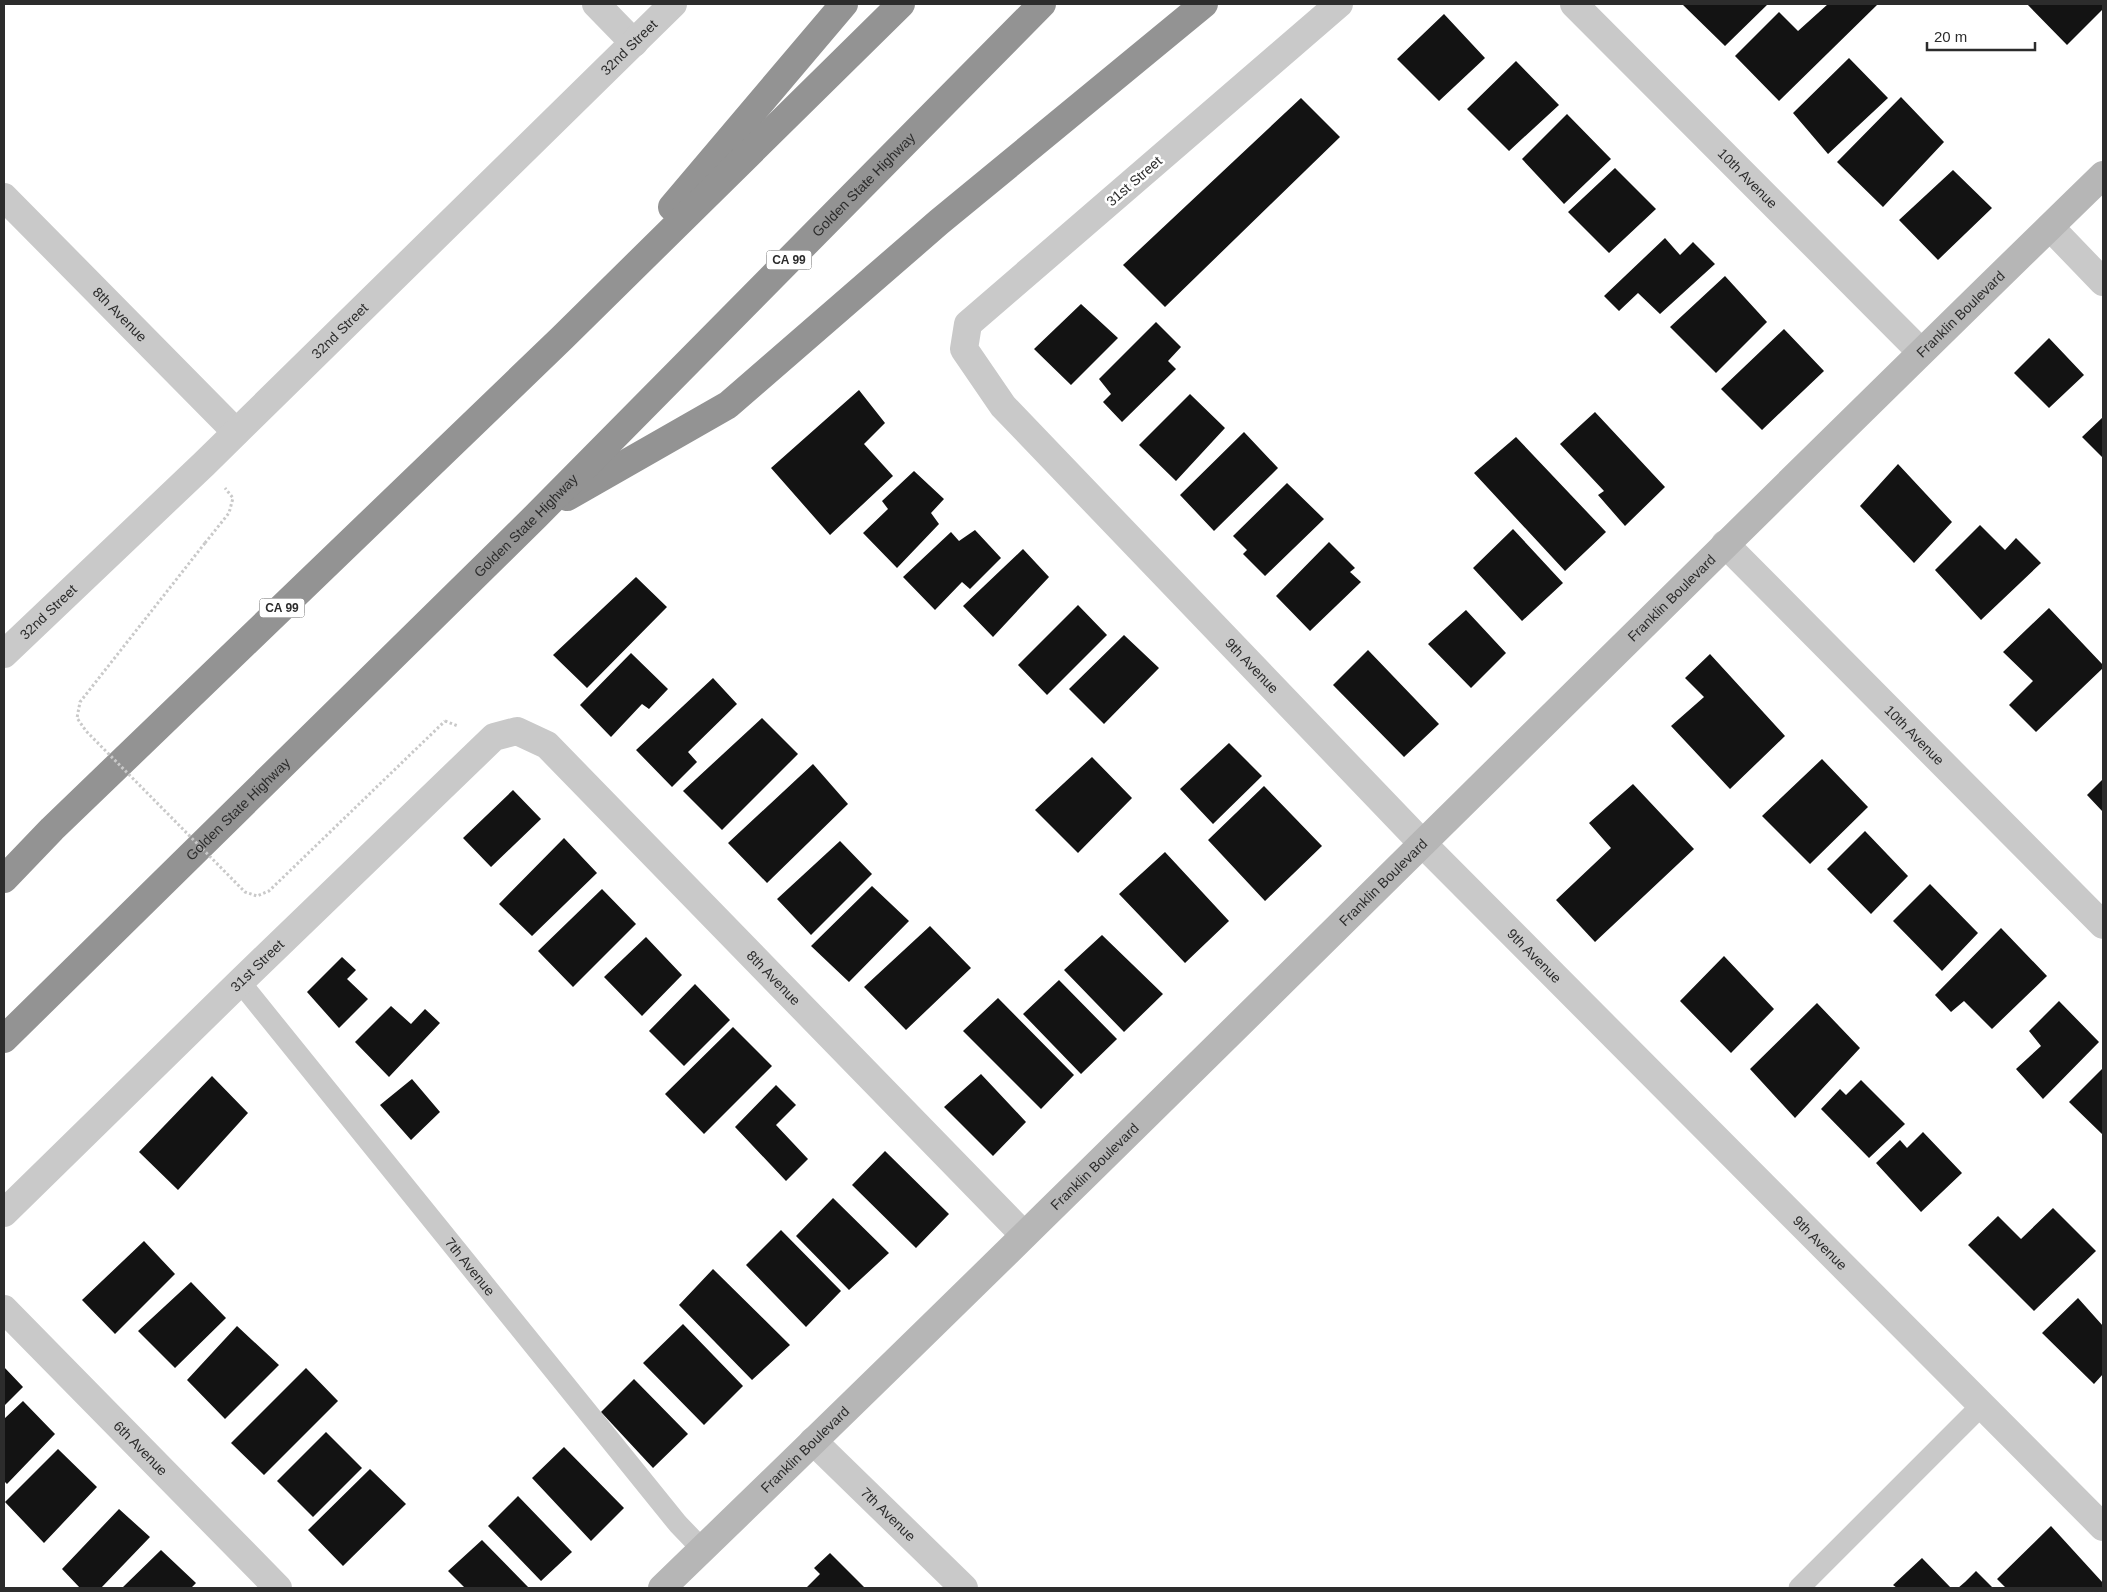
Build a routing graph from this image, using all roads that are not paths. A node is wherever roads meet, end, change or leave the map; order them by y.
1 (596, 4) edge
2 (673, 4) edge
3 (844, 4) edge
4 (901, 4) edge
5 (1042, 4) edge
6 (1204, 4) edge
7 (1339, 4) edge
8 (1574, 4) edge
9 (634, 43) junction
10 (2103, 175) edge
11 (4, 197) edge
12 (2050, 226) junction
13 (2103, 282) edge
14 (562, 338) junction
15 (1921, 352) junction
16 (978, 372) joint
17 (236, 432) junction
18 (536, 516) junction
19 (1725, 544) junction
20 (4, 654) edge
21 (517, 731) joint
22 (1423, 844) junction
23 (4, 879) edge
24 (2103, 925) edge
25 (240, 982) junction
26 (4, 1039) edge
27 (4, 1213) edge
28 (1024, 1235) junction
29 (4, 1309) edge
30 (1982, 1406) junction
31 (813, 1441) junction
32 (2103, 1527) edge
33 (702, 1549) junction
34 (278, 1588) edge
35 (662, 1588) edge
36 (964, 1588) edge
37 (1799, 1588) edge

1 - 9 street
2 - 9 street, 32nd Street
3 - 14 highway
4 - 14 highway, CA 99
5 - 18 highway, Golden State Highway / CA 99
6 - 18 highway
7 - 16 street, 31st Street
8 - 15 street, 10th Avenue
9 - 17 street, 32nd Street
10 - 12 main road, Franklin Boulevard
11 - 17 street, 8th Avenue
12 - 13 street
12 - 15 main road, Franklin Boulevard
14 - 23 highway, CA 99
15 - 19 main road, Franklin Boulevard
16 - 22 street, 9th Avenue
17 - 20 street, 32nd Street
18 - 26 highway, Golden State Highway / CA 99
19 - 22 main road, Franklin Boulevard
19 - 24 street, 10th Avenue
21 - 25 street, 31st Street
21 - 28 street, 8th Avenue
22 - 28 main road, Franklin Boulevard
22 - 30 street, 9th Avenue
25 - 27 street, 31st Street
25 - 33 lane, 7th Avenue
28 - 31 main road, Franklin Boulevard
29 - 34 street, 6th Avenue
30 - 32 street, 9th Avenue
30 - 37 lane
31 - 33 main road, Franklin Boulevard
31 - 36 street, 7th Avenue
33 - 35 main road, Franklin Boulevard

